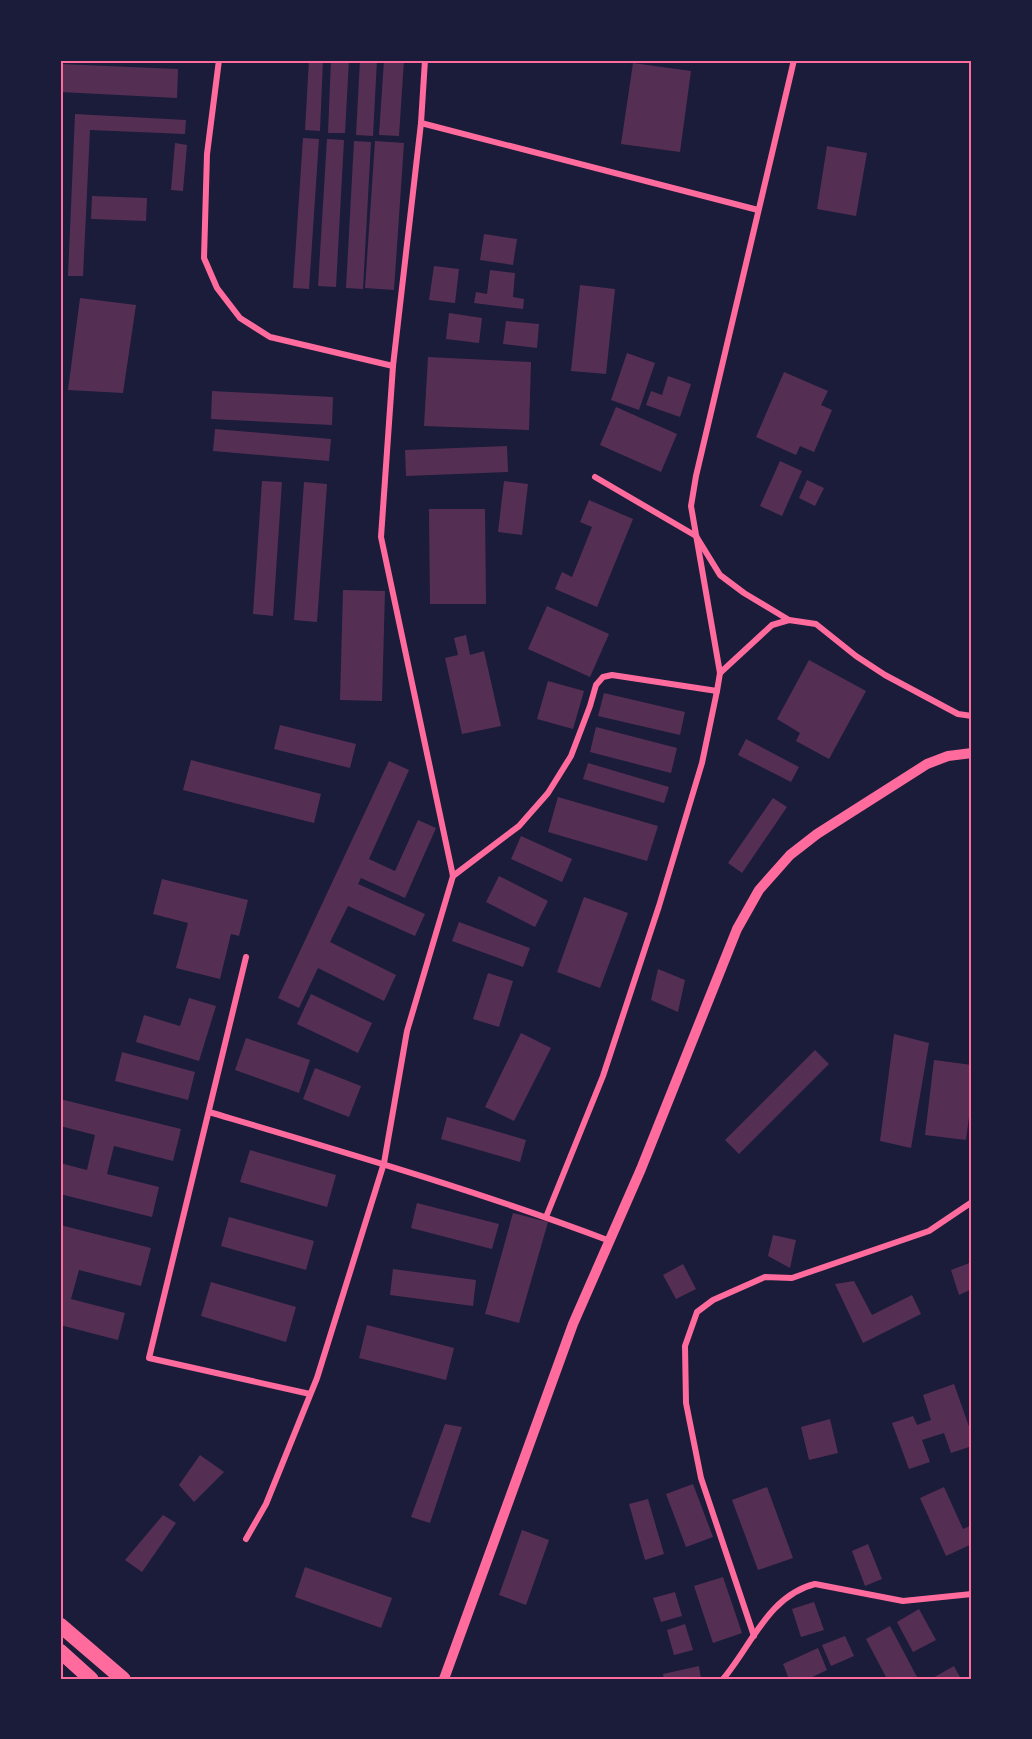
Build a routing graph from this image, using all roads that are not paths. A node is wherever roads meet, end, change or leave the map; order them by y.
1 (219, 60) edge
2 (425, 60) edge
3 (794, 60) edge
4 (421, 123) junction
5 (758, 210) junction
6 (393, 366) junction
7 (595, 477) dead end
8 (696, 536) junction
9 (789, 620) junction
10 (720, 674) junction
11 (717, 691) junction
12 (972, 716) edge
13 (972, 753) edge
14 (453, 876) junction
15 (246, 957) dead end
16 (209, 1112) junction
17 (384, 1163) junction
18 (972, 1202) edge
19 (546, 1217) junction
20 (610, 1241) junction
21 (310, 1394) junction
22 (246, 1539) dead end
23 (972, 1594) edge
24 (60, 1625) edge
25 (754, 1636) junction
26 (60, 1651) edge
27 (92, 1679) edge
28 (123, 1679) edge
29 (444, 1679) edge
30 (723, 1679) edge

1 - 6 street
2 - 4 street
3 - 5 street
4 - 5 street
4 - 6 street
5 - 8 street
6 - 14 street
7 - 8 street
8 - 9 street
8 - 10 street
9 - 10 street
9 - 12 street
10 - 11 street
11 - 14 street
11 - 19 street
13 - 20 street
14 - 17 street
15 - 16 street
16 - 17 street
16 - 21 street
17 - 19 street
17 - 21 street
18 - 25 street
19 - 20 street
20 - 29 street
21 - 22 street
23 - 25 street
24 - 28 highway
25 - 30 street
26 - 27 highway

